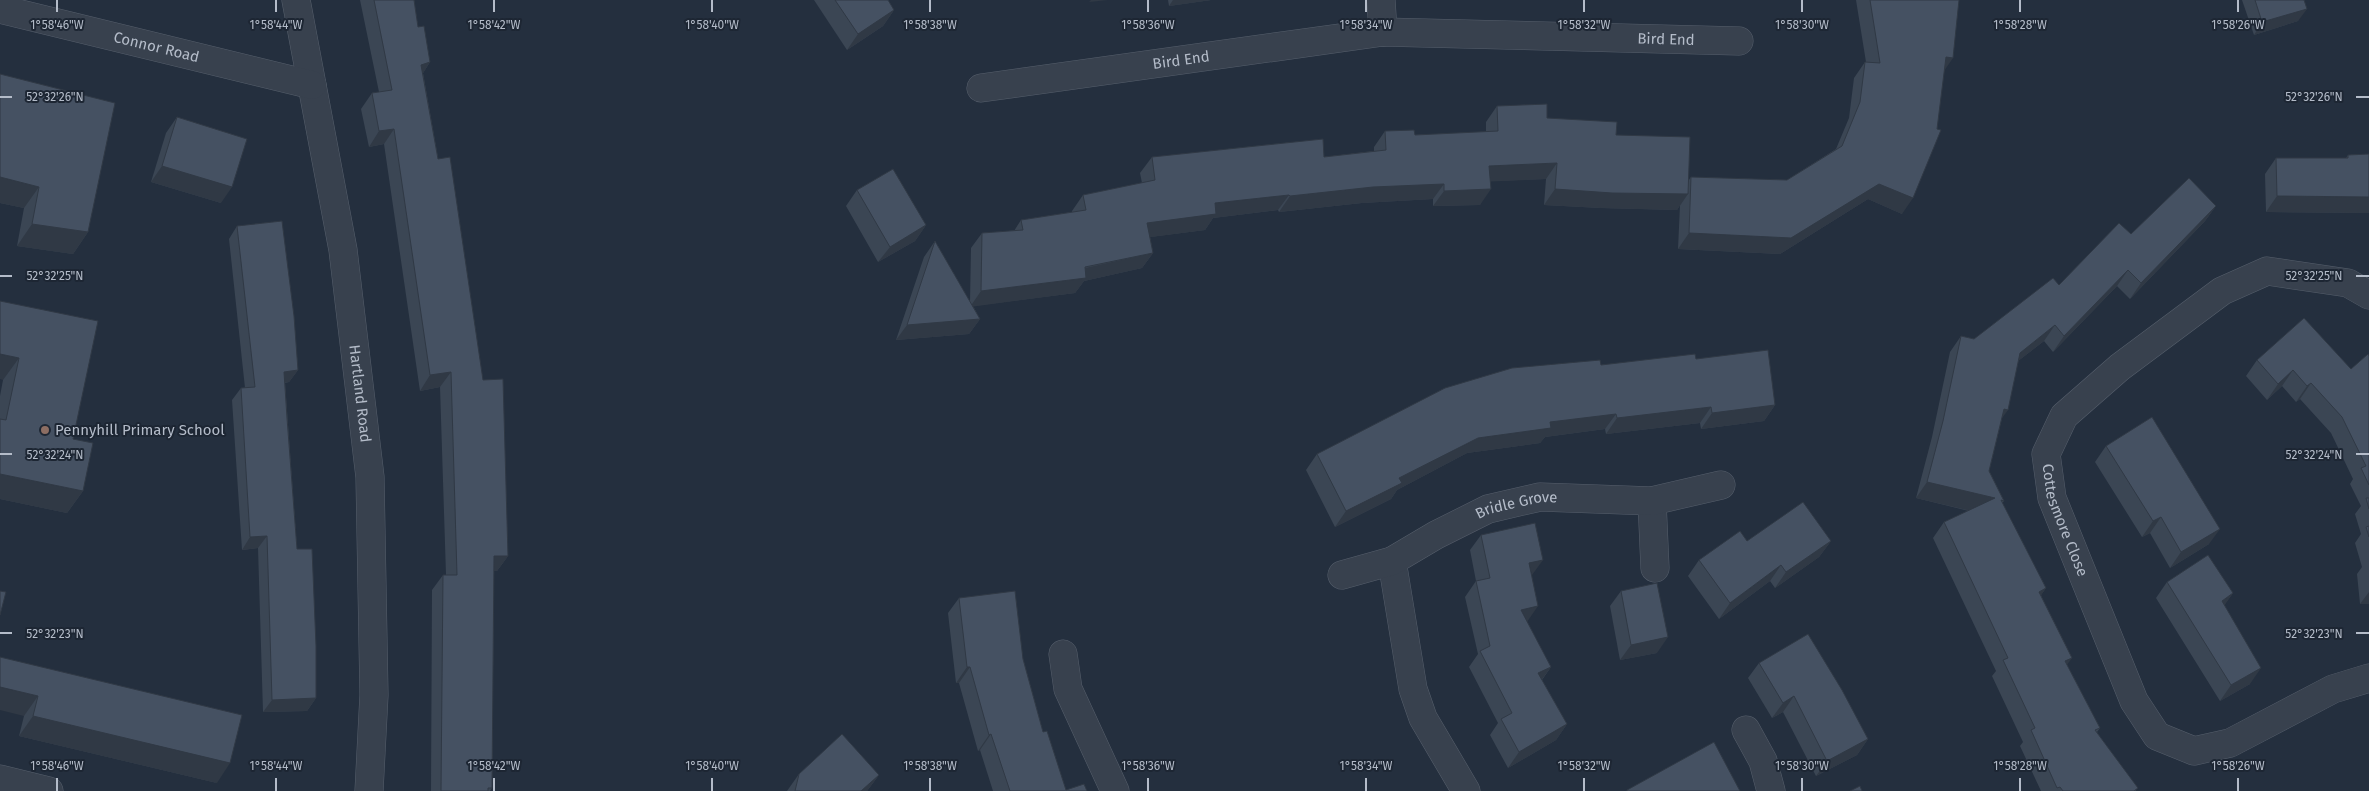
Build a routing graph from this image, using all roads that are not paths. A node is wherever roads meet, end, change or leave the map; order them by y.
1 (296, 0) edge
2 (1381, 0) edge
3 (0, 9) edge
4 (1383, 32) junction
5 (1739, 41) dead end
6 (312, 85) junction
7 (981, 88) dead end
8 (2369, 295) edge
9 (1721, 485) dead end
10 (1652, 501) junction
11 (1392, 561) junction
12 (1655, 568) dead end
13 (1342, 575) dead end
14 (1063, 654) dead end
15 (2369, 678) edge
16 (1746, 730) dead end
17 (0, 780) edge
18 (49, 791) edge
19 (369, 791) edge
20 (1116, 791) edge
21 (1466, 791) edge
22 (1771, 791) edge

1 - 6 street, Hartland Road
2 - 4 street
3 - 6 street, Connor Road
4 - 5 street, Bird End
4 - 7 street, Bird End
6 - 19 street, Hartland Road
8 - 15 street, Cottesmore Close
9 - 10 street, Bridle Grove
10 - 11 street, Bridle Grove
10 - 12 street
11 - 13 street, Bridle Grove
11 - 21 street
14 - 20 street
16 - 22 street
17 - 18 street

